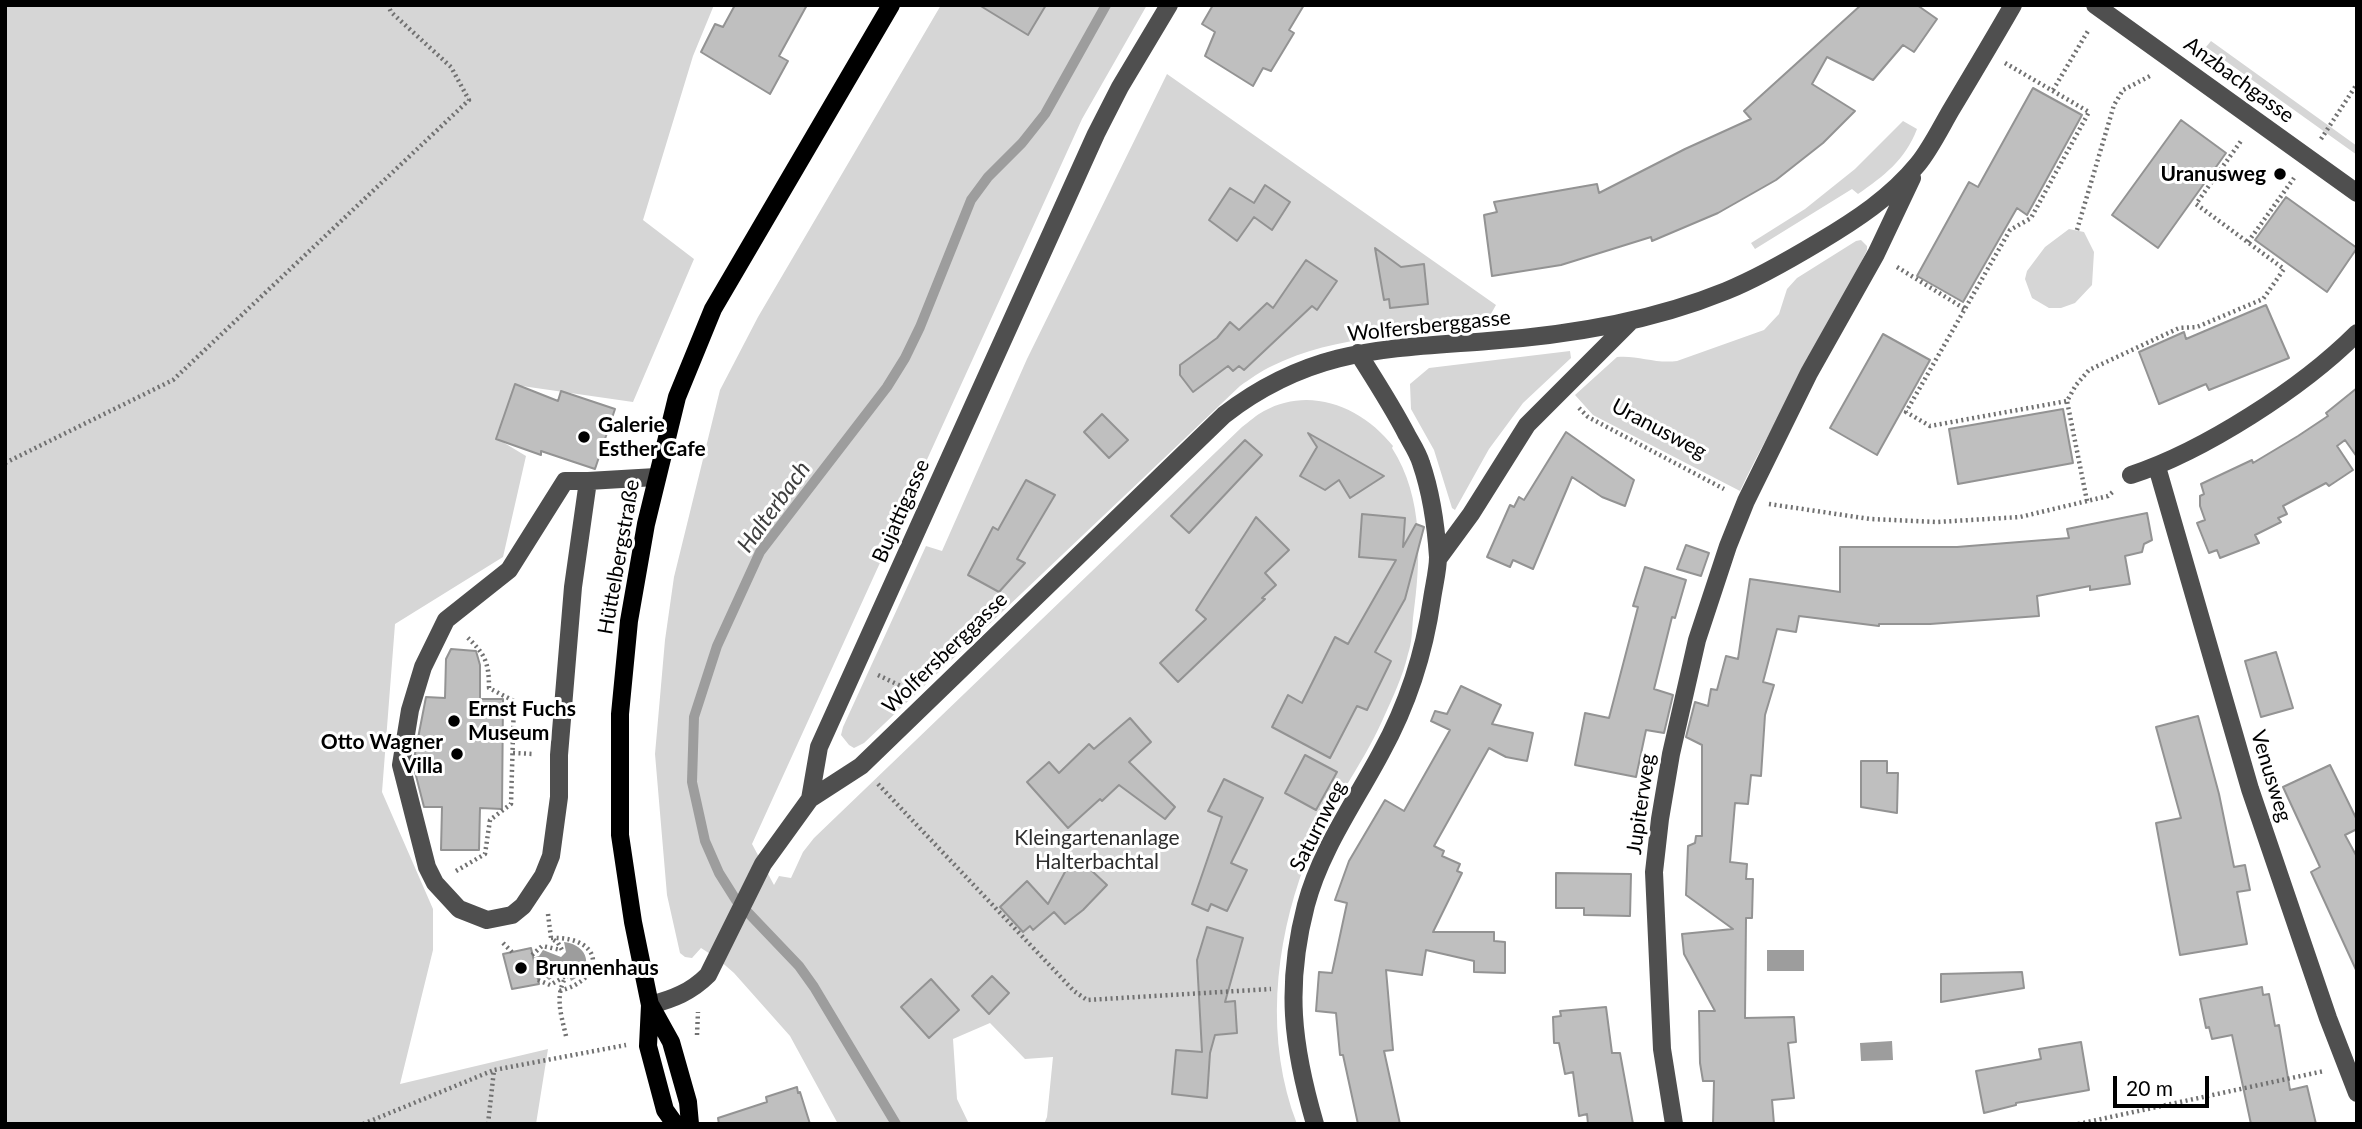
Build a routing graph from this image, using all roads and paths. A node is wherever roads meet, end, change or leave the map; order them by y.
1 (388, 5) edge
2 (891, 5) edge
3 (1169, 5) edge
4 (2014, 5) edge
5 (2098, 7) edge
6 (1986, 51) junction
7 (2176, 63) junction
8 (2357, 84) edge
9 (2053, 90) junction
10 (2309, 158) junction
11 (1920, 162) junction
12 (2224, 164) dead end
13 (2357, 193) edge
14 (2278, 199) dead end
15 (2077, 230) dead end
16 (2248, 242) junction
17 (1877, 254) junction
18 (1965, 309) junction
19 (1631, 321) junction
20 (2357, 333) edge
21 (1358, 353) junction
22 (2067, 401) junction
23 (1578, 408) dead end
24 (5, 463) edge
25 (2157, 467) junction
26 (2131, 475) joint
27 (656, 477) junction
28 (588, 481) junction
29 (1720, 488) dead end
30 (1746, 501) joint
31 (2087, 501) junction
32 (1773, 506) dead end
33 (1438, 559) junction
34 (448, 618) junction
35 (878, 675) dead end
36 (892, 682) dead end
37 (861, 766) junction
38 (810, 799) junction
39 (435, 883) junction
40 (551, 938) dead end
41 (562, 950) dead end
42 (532, 955) dead end
43 (538, 980) dead end
44 (1275, 989) dead end
45 (559, 991) junction
46 (650, 1005) junction
47 (566, 1036) dead end
48 (627, 1045) dead end
49 (2346, 1067) junction
50 (494, 1070) junction
51 (2357, 1093) edge
52 (363, 1124) edge
53 (488, 1124) edge
54 (675, 1124) edge
55 (690, 1124) edge
56 (1315, 1124) edge
57 (1674, 1124) edge
58 (2078, 1124) edge

1 - 24 path
2 - 27 main road, Hüttelbergstraße
3 - 38 street, Bujattigasse
4 - 6 street, Wolfersberggasse
5 - 7 street, Anzbachgasse
5 - 9 path
6 - 9 path
6 - 11 street, Wolfersberggasse
7 - 10 street, Anzbachgasse
7 - 15 path
8 - 10 path
9 - 18 path
10 - 13 street, Anzbachgasse
11 - 17 street, Wolfersberggasse
11 - 19 street, Wolfersberggasse
12 - 16 path
14 - 16 path
16 - 22 path
17 - 18 path
17 - 30 street, Wolfersberggasse
18 - 22 path
19 - 21 street, Wolfersberggasse
19 - 33 street, Saturnweg
20 - 25 street
21 - 33 street, Saturnweg
21 - 37 street, Wolfersberggasse
22 - 31 path
23 - 29 path, Uranusweg
25 - 26 street
25 - 49 street, Venusweg
26 - 31 path
27 - 28 street
27 - 46 main road, Hüttelbergstraße
28 - 34 street
28 - 39 street
30 - 57 street, Jupiterweg
31 - 32 path
33 - 56 street, Saturnweg
34 - 39 street
34 - 39 path
35 - 36 path
37 - 38 street, Wolfersberggasse
37 - 44 path
38 - 46 street, Bujattigasse
40 - 45 path
41 - 42 path
43 - 45 path
45 - 47 path
46 - 54 main road, Hüttelbergstraße
46 - 55 main road, Hüttelbergstraße
48 - 50 path
49 - 51 street, Venusweg
49 - 58 path
50 - 52 path
50 - 53 path

